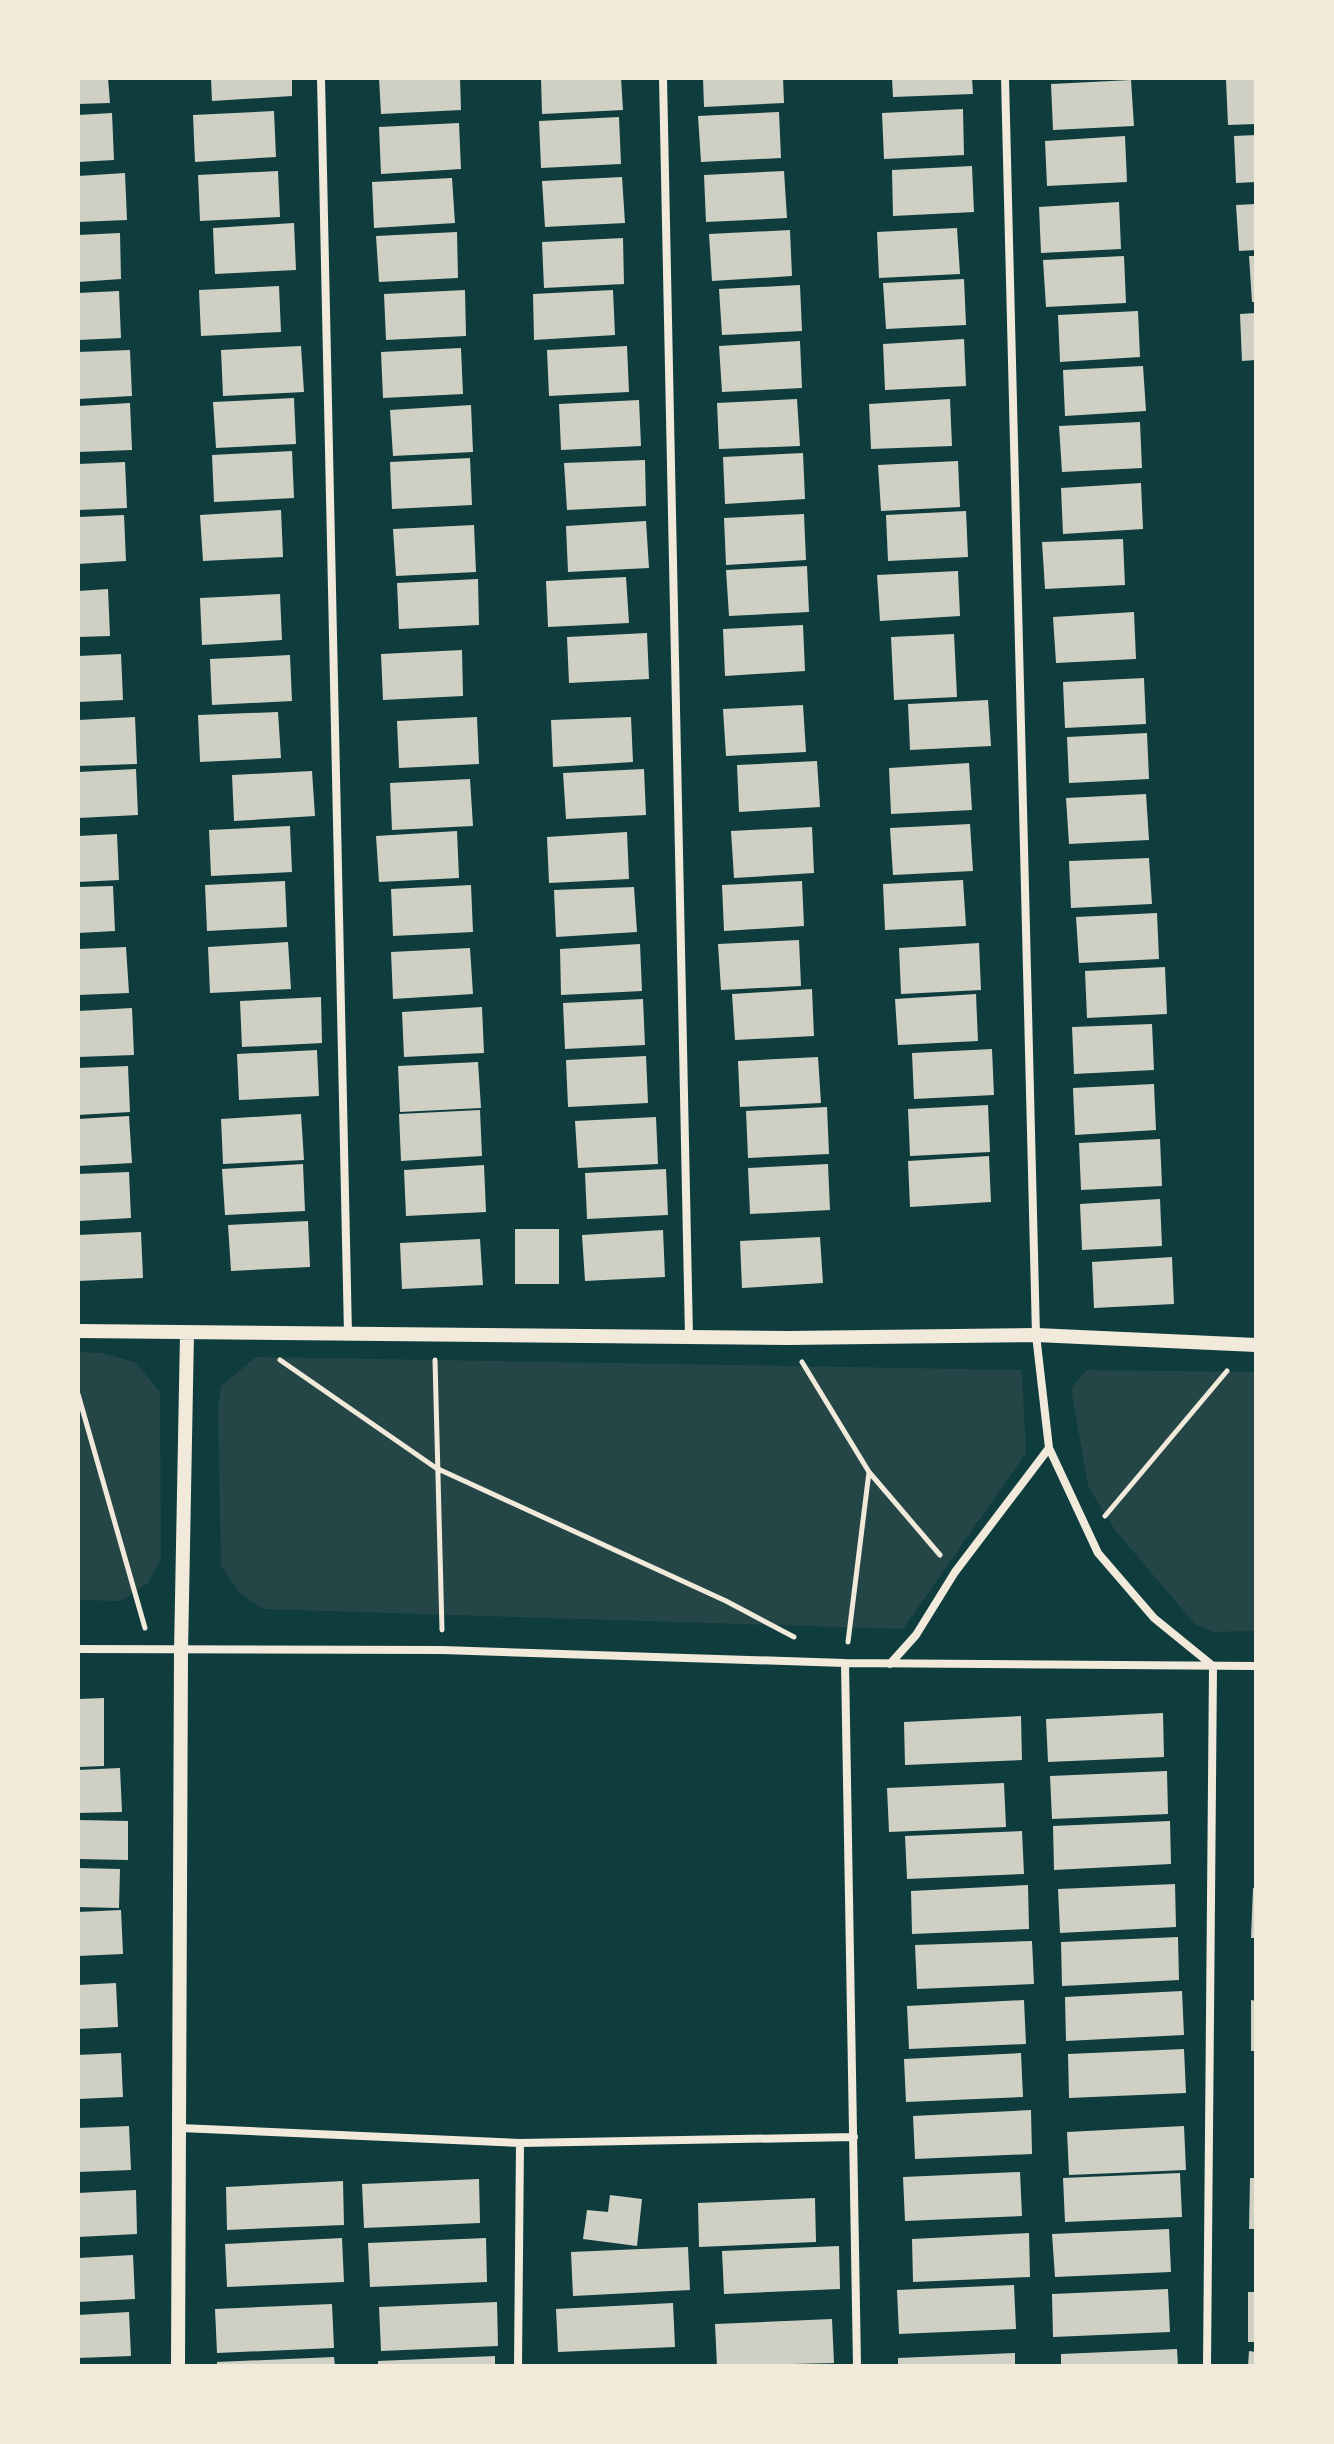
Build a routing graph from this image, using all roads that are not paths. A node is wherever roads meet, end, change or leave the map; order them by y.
1 (321, 78) edge
2 (663, 78) edge
3 (1005, 78) edge
4 (78, 1331) edge
5 (187, 1334) junction
6 (348, 1334) junction
7 (1036, 1335) junction
8 (689, 1337) junction
9 (1253, 1345) edge
10 (1049, 1448) junction
11 (78, 1649) edge
12 (181, 1652) junction
13 (845, 1663) junction
14 (890, 1664) junction
15 (1213, 1666) junction
16 (1256, 1666) edge
17 (180, 2128) junction
18 (854, 2137) junction
19 (520, 2143) junction
20 (178, 2366) edge
21 (518, 2366) edge
22 (857, 2366) edge
23 (1207, 2366) edge

1 - 6 street
2 - 8 street
3 - 7 street
4 - 5 street
5 - 6 street
5 - 12 street
6 - 8 street
7 - 8 street
7 - 9 street
7 - 10 street
10 - 14 street
10 - 15 street
11 - 12 street
12 - 13 street
12 - 17 street
13 - 14 street
13 - 18 street
14 - 15 street
15 - 16 street
15 - 23 street
17 - 19 street
17 - 20 street
18 - 19 street
18 - 22 street
19 - 21 street

